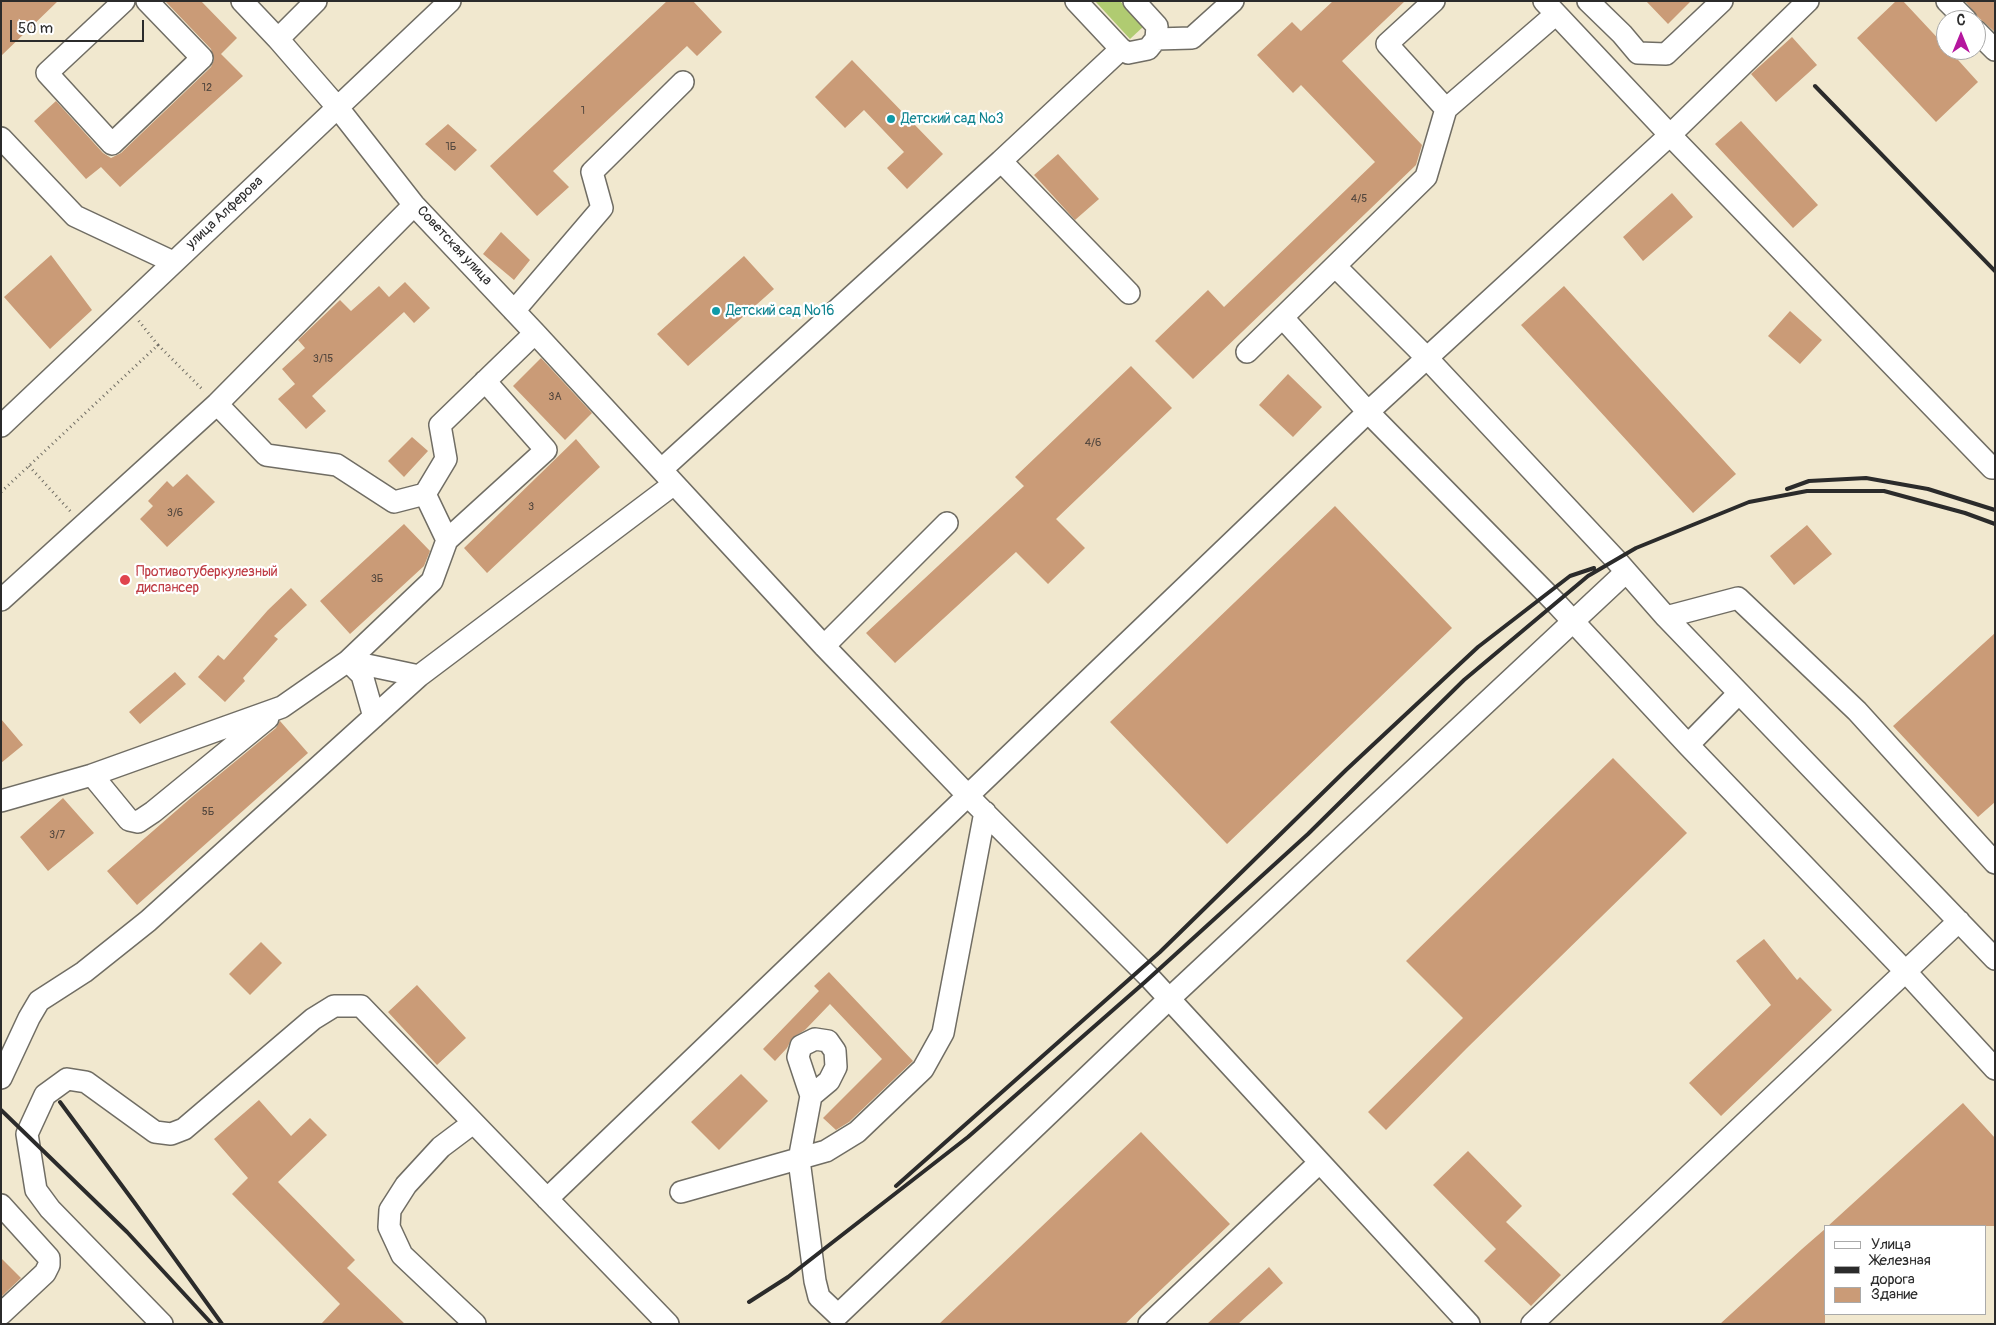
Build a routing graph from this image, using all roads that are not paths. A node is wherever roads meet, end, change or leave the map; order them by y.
1 (124, 1) edge
2 (147, 1) edge
3 (242, 1) edge
4 (316, 1) edge
5 (450, 1) edge
6 (1076, 1) edge
7 (1134, 1) edge
8 (1232, 1) edge
9 (1434, 1) edge
10 (1588, 1) edge
11 (1722, 1) edge
12 (1808, 1) edge
13 (1947, 1) edge
14 (1550, 8) edge
15 (1956, 10) edge
16 (1157, 32) junction
17 (278, 38) junction
18 (1986, 41) edge
19 (1121, 49) junction
20 (1995, 50) edge
21 (683, 82) dead end
22 (338, 108) junction
23 (1446, 109) junction
24 (1670, 135) junction
25 (1, 138) edge
26 (1001, 161) junction
27 (414, 205) junction
28 (173, 262) junction
29 (1336, 267) junction
30 (1129, 293) dead end
31 (514, 310) junction
32 (1283, 318) junction
33 (536, 333) junction
34 (1247, 352) dead end
35 (1426, 357) junction
36 (485, 381) junction
37 (216, 404) junction
38 (1368, 412) junction
39 (1, 426) edge
40 (1995, 468) edge
41 (668, 477) junction
42 (425, 494) junction
43 (947, 523) dead end
44 (447, 540) junction
45 (1626, 572) junction
46 (1, 600) edge
47 (1666, 617) junction
48 (1572, 622) junction
49 (824, 646) junction
50 (348, 661) junction
51 (419, 676) junction
52 (1739, 693) junction
53 (282, 707) junction
54 (374, 717) junction
55 (1688, 745) junction
56 (92, 775) junction
57 (968, 794) junction
58 (1, 801) edge
59 (985, 812) junction
60 (1995, 863) edge
61 (1959, 922) junction
62 (1995, 959) edge
63 (1906, 972) junction
64 (1169, 999) junction
65 (1995, 1069) edge
66 (1, 1078) edge
67 (811, 1096) dead end
68 (473, 1123) junction
69 (799, 1160) junction
70 (1319, 1163) junction
71 (681, 1192) dead end
72 (547, 1199) junction
73 (1, 1205) edge
74 (1, 1314) edge
75 (162, 1324) edge
76 (476, 1324) edge
77 (668, 1324) edge
78 (1149, 1324) edge
79 (1469, 1324) edge
80 (1532, 1324) edge

1 - 2 street
3 - 17 street, Советская улица
4 - 17 street
5 - 22 street, улица Алферова
6 - 19 street
7 - 16 street
8 - 16 street
9 - 23 street
10 - 11 street
12 - 24 street
13 - 15 street
14 - 23 street
14 - 24 street
16 - 19 street
17 - 22 street, Советская улица
18 - 20 street
19 - 26 street
21 - 31 street
22 - 27 street, Советская улица
22 - 28 street, улица Алферова
23 - 29 street
24 - 35 street
24 - 40 street
25 - 28 street
26 - 30 street
26 - 41 street
27 - 31 street, Советская улица
27 - 37 street
28 - 39 street, улица Алферова
29 - 32 street
29 - 35 street
31 - 33 street, Советская улица
32 - 34 street
32 - 38 street
33 - 36 street
33 - 41 street, Советская улица
35 - 38 street
35 - 45 street
36 - 42 street
36 - 44 street
37 - 42 street
37 - 46 street
38 - 48 street
38 - 57 street
41 - 49 street, Советская улица
41 - 51 street
42 - 44 street
43 - 49 street
44 - 50 street
45 - 47 street
45 - 48 street
47 - 52 street
47 - 60 street
48 - 55 street
48 - 64 street
49 - 57 street, Советская улица
50 - 51 street
50 - 53 street
50 - 54 street
51 - 54 street
52 - 55 street
52 - 61 street
53 - 56 street
53 - 56 street
54 - 66 street
55 - 63 street
56 - 58 street
57 - 59 street, Советская улица
57 - 72 street
59 - 64 street, Советская улица
59 - 69 street
61 - 62 street
61 - 63 street
63 - 65 street
63 - 80 street
64 - 69 street
64 - 70 street, Советская улица
67 - 69 street
68 - 72 street
68 - 75 street
68 - 76 street
69 - 71 street
70 - 78 street
70 - 79 street, Советская улица
72 - 77 street
73 - 74 street

